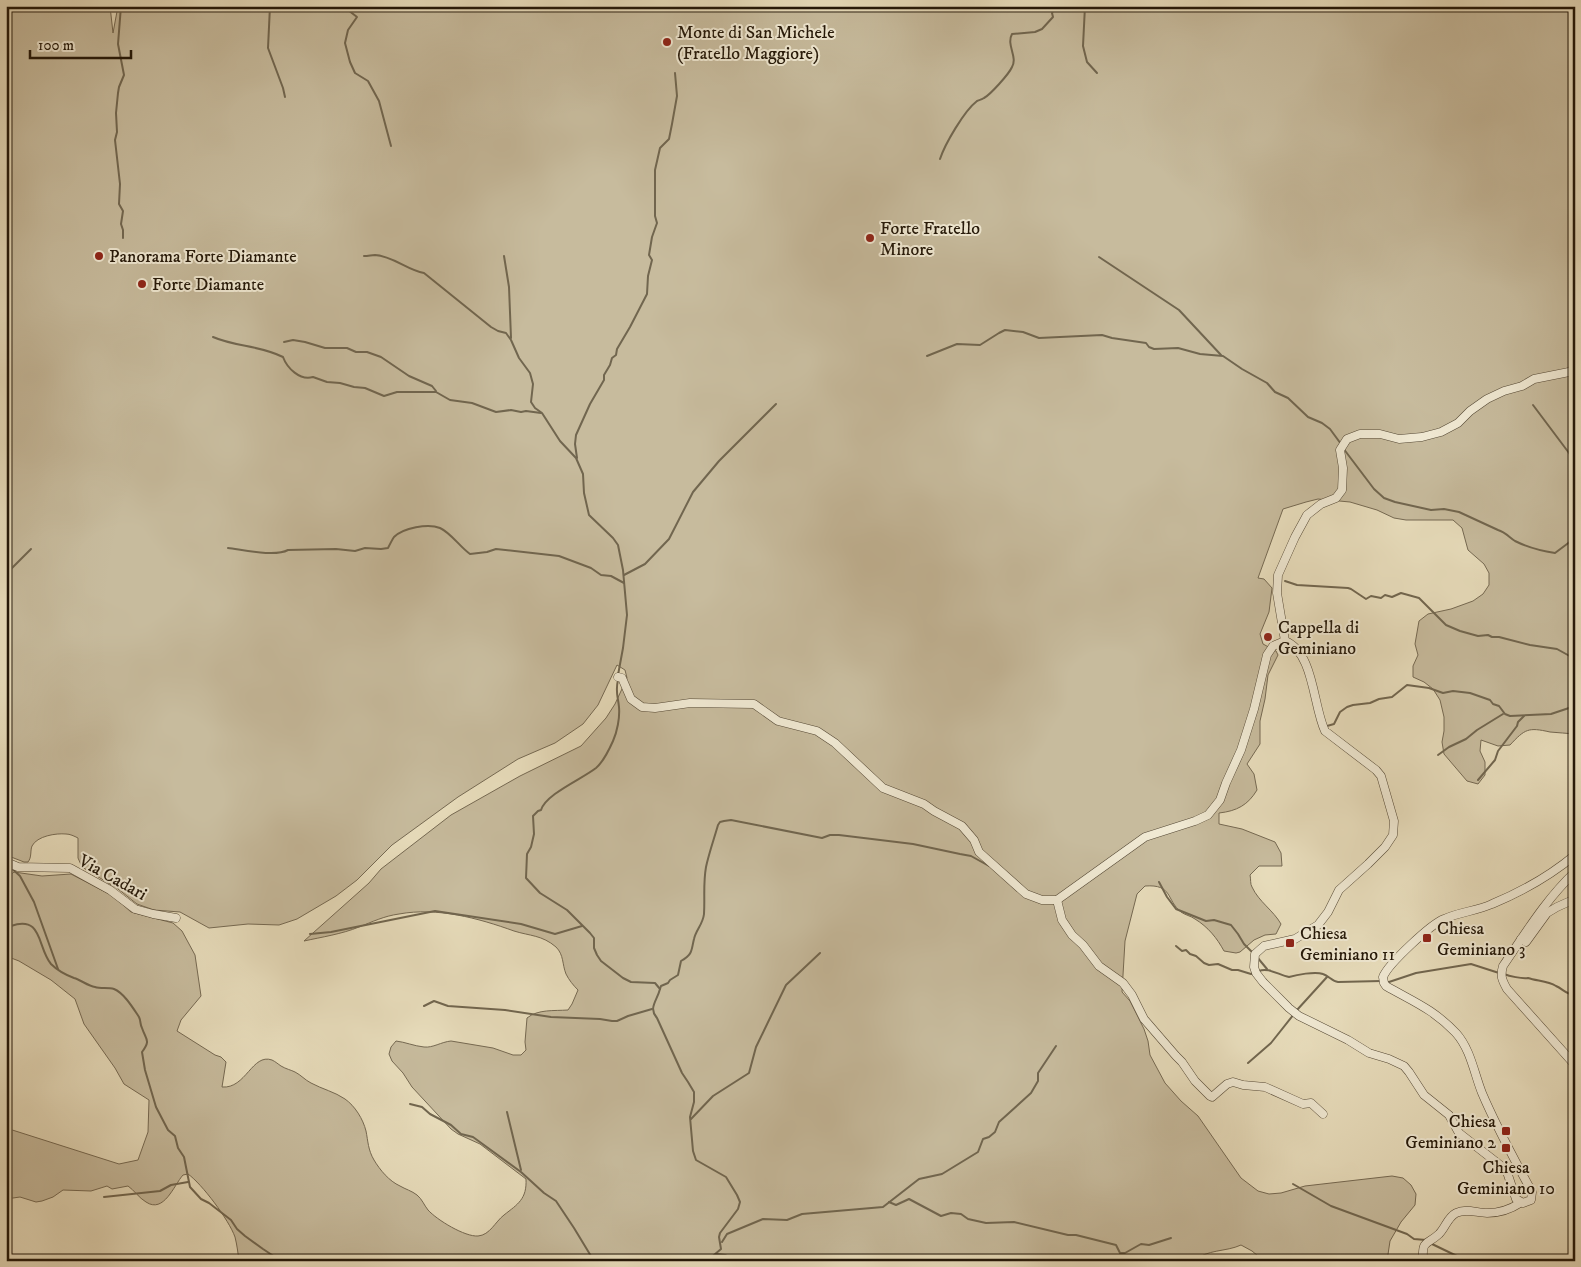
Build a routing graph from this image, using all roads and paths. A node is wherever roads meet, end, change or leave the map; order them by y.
1 (1575, 368) edge
2 (1285, 641) junction
3 (618, 677) dead end
4 (1575, 855) edge
5 (6, 862) edge
6 (1575, 872) edge
7 (1575, 899) edge
8 (1057, 900) junction
9 (176, 918) dead end
10 (1521, 939) junction
11 (1575, 1065) edge
12 (1323, 1114) dead end
13 (1520, 1203) junction
14 (1423, 1261) edge

1 - 2 street
2 - 8 street
2 - 13 street
3 - 8 street
4 - 13 street
5 - 9 street, Via Cadari
6 - 10 street
7 - 10 street
8 - 12 street
10 - 11 street
13 - 14 street

